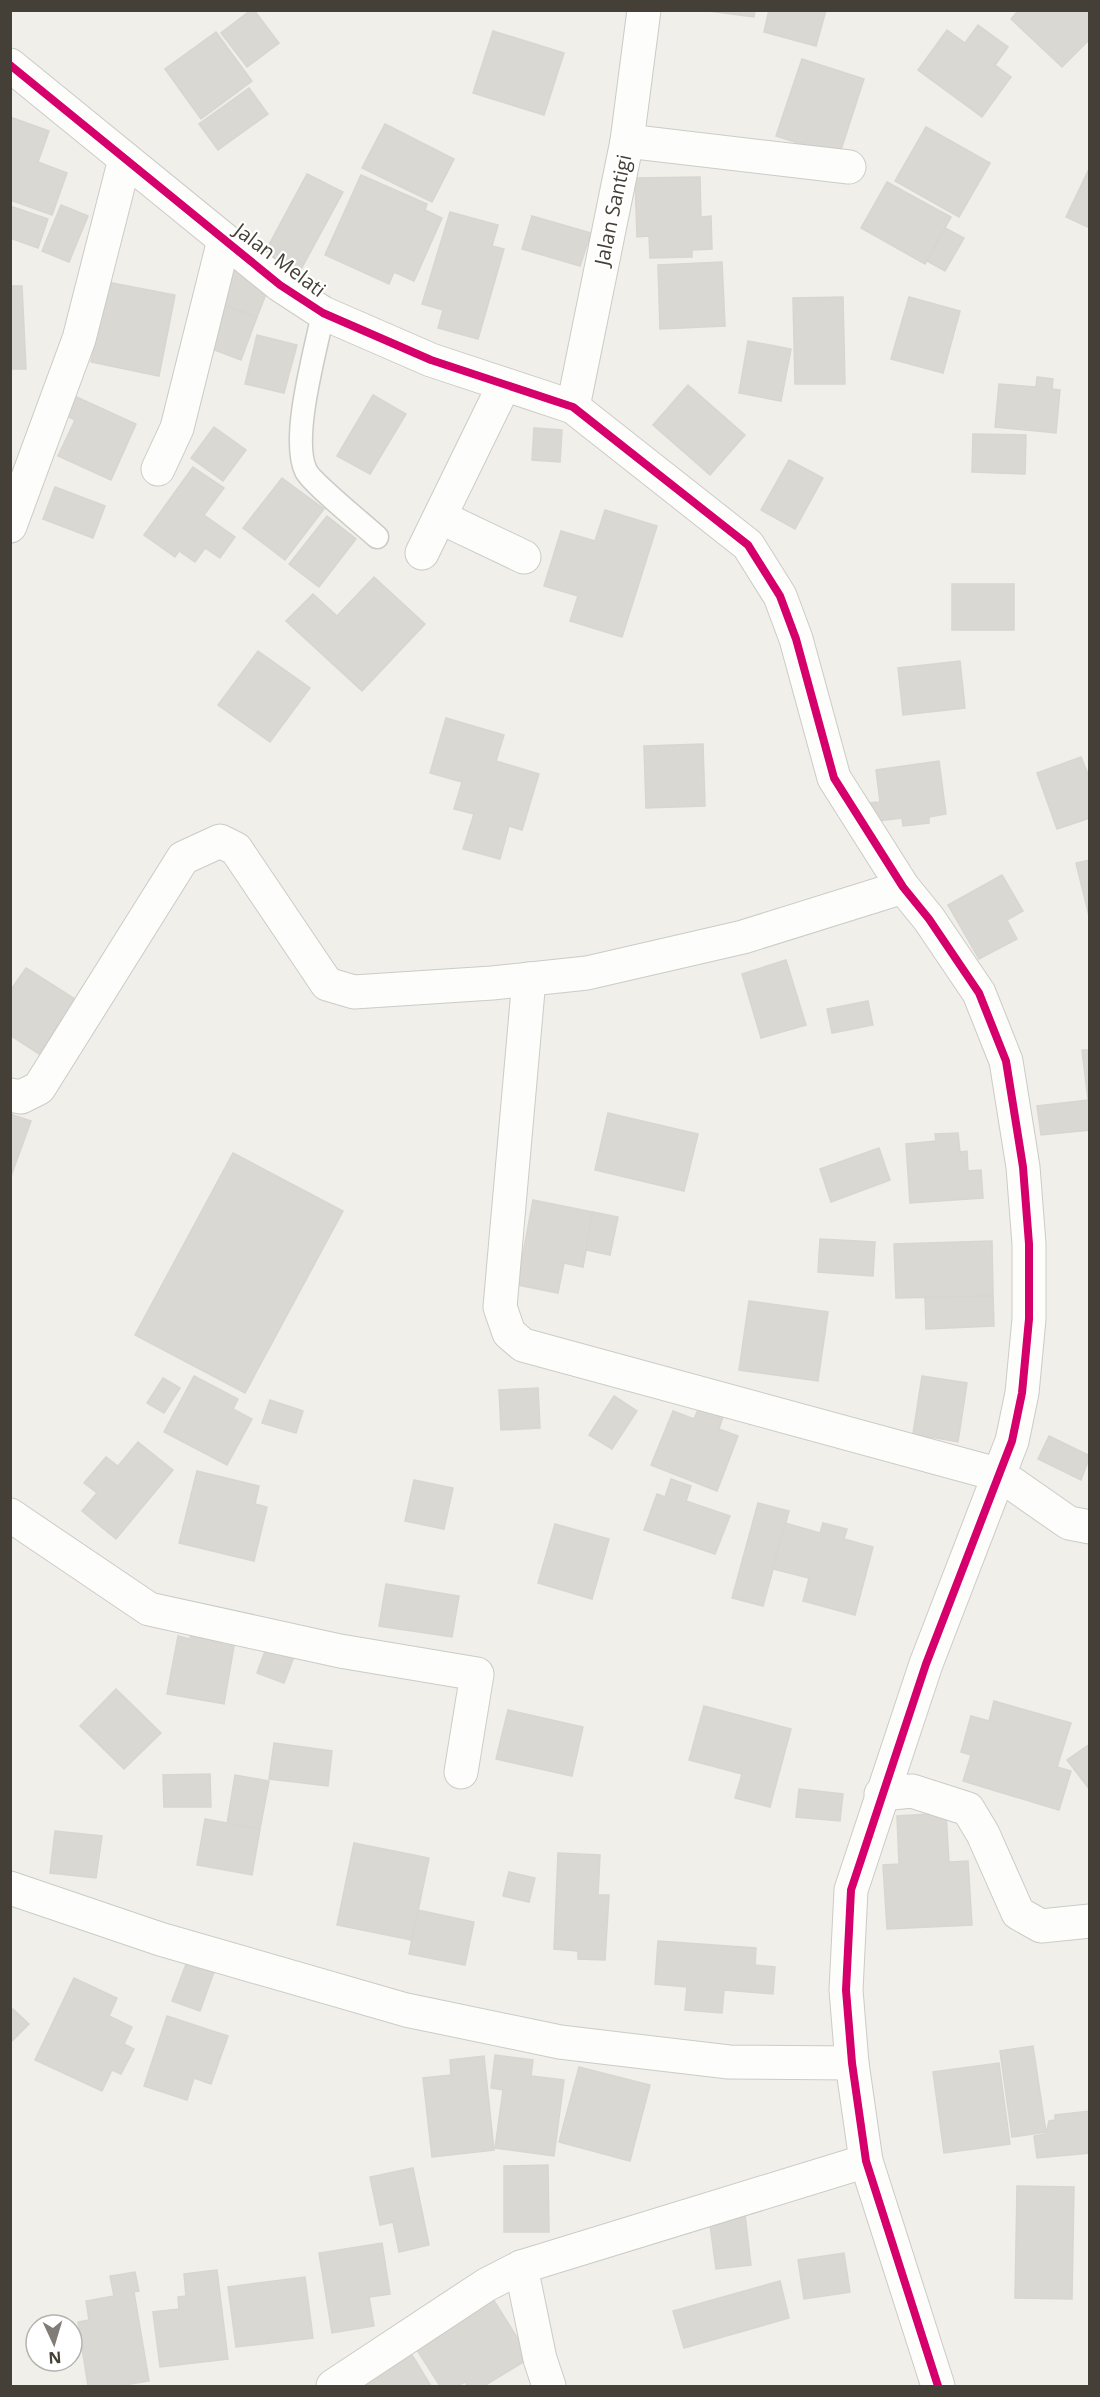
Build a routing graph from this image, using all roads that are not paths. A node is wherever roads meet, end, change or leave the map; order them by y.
1 (644, 10) edge
2 (10, 65) edge
3 (627, 141) junction
4 (125, 159) junction
5 (849, 167) dead end
6 (224, 240) junction
7 (323, 313) junction
8 (504, 385) junction
9 (573, 408) junction
10 (158, 469) dead end
11 (440, 517) junction
12 (10, 526) edge
13 (377, 537) dead end
14 (422, 553) dead end
15 (524, 557) dead end
16 (903, 887) junction
17 (528, 979) junction
18 (10, 1095) edge
19 (1000, 1475) junction
20 (10, 1515) edge
21 (1089, 1527) edge
22 (461, 1772) dead end
23 (881, 1794) junction
24 (10, 1888) edge
25 (1089, 1921) edge
26 (852, 2063) junction
27 (866, 2161) junction
28 (520, 2267) junction
29 (333, 2386) edge
30 (549, 2386) edge
31 (938, 2386) edge

1 - 3 street, Jalan Santigi
2 - 4 street, Jalan Melati
3 - 5 street
3 - 9 street, Jalan Santigi
4 - 6 street, Jalan Melati
4 - 12 street
6 - 7 street, Jalan Melati
6 - 10 street
7 - 8 street, Jalan Melati
7 - 13 lane
8 - 9 street, Jalan Melati
8 - 11 street
9 - 16 street, Jalan Melati
11 - 14 street
11 - 15 street
16 - 17 street
16 - 19 street, Jalan Melati
17 - 18 street
17 - 19 street
19 - 21 street
19 - 23 street, Jalan Melati
20 - 22 street
23 - 25 street
23 - 26 street, Jalan Melati
24 - 26 street
26 - 27 street, Jalan Melati
27 - 28 street
27 - 31 street, Jalan Melati
28 - 29 street
28 - 30 street

